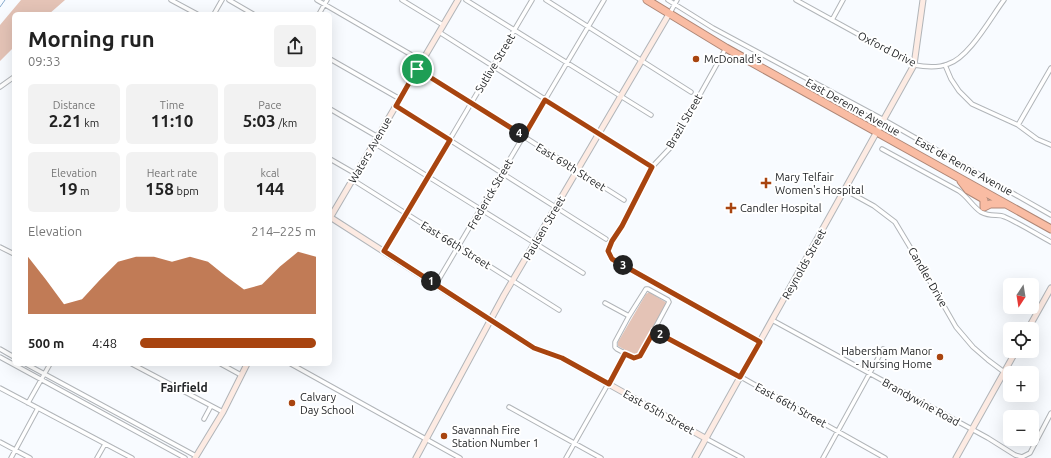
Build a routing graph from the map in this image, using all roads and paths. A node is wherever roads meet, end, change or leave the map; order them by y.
1 (170, 0) edge
2 (222, 0) edge
3 (229, 0) edge
4 (317, 0) edge
5 (327, 0) edge
6 (402, 0) edge
7 (458, 0) edge
8 (466, 0) edge
9 (532, 0) edge
10 (546, 0) edge
11 (604, 0) edge
12 (647, 0) edge
13 (668, 0) edge
14 (677, 0) edge
15 (796, 0) edge
16 (843, 0) edge
17 (923, 0) edge
18 (1004, 0) edge
19 (325, 4) junction
20 (674, 5) junction
21 (193, 12) edge
22 (215, 12) edge
23 (250, 12) edge
24 (320, 12) edge
25 (669, 14) junction
26 (832, 20) junction
27 (443, 25) junction
28 (588, 27) junction
29 (514, 31) junction
30 (439, 32) junction
31 (726, 48) junction
32 (332, 60) edge
33 (422, 61) junction
34 (642, 61) junction
35 (566, 64) junction
36 (914, 65) junction
37 (945, 65) junction
38 (493, 66) junction
39 (1051, 68) edge
40 (417, 69) junction
41 (12, 78) edge
42 (0, 87) edge
43 (691, 92) dead end
44 (620, 98) junction
45 (400, 99) junction
46 (545, 100) junction
47 (471, 103) junction
48 (396, 106) junction
49 (332, 110) edge
50 (651, 116) dead end
51 (884, 120) junction
52 (1018, 125) junction
53 (877, 132) junction
54 (599, 134) junction
55 (524, 136) junction
56 (378, 137) junction
57 (450, 140) junction
58 (374, 143) junction
59 (1051, 145) edge
60 (882, 149) dead end
61 (332, 159) edge
62 (652, 167) junction
63 (577, 170) junction
64 (502, 173) junction
65 (356, 174) junction
66 (428, 177) junction
67 (960, 179) junction
68 (353, 180) junction
69 (845, 190) junction
70 (624, 200) dead end
71 (1006, 204) junction
72 (556, 207) junction
73 (480, 210) junction
74 (332, 214) edge
75 (406, 214) junction
76 (1051, 215) edge
77 (332, 218) edge
78 (1051, 229) edge
79 (606, 239) dead end
80 (1051, 242) edge
81 (535, 244) junction
82 (0, 247) edge
83 (459, 247) junction
84 (384, 251) junction
85 (12, 253) edge
86 (583, 273) dead end
87 (513, 281) junction
88 (436, 284) junction
89 (1051, 288) edge
90 (605, 303) dead end
91 (559, 310) dead end
92 (629, 316) junction
93 (490, 320) junction
94 (772, 320) junction
95 (1032, 322) edge
96 (654, 331) junction
97 (760, 342) junction
98 (883, 349) dead end
99 (0, 350) edge
100 (625, 354) junction
101 (12, 356) edge
102 (0, 357) edge
103 (12, 364) edge
104 (16, 366) edge
105 (30, 366) edge
106 (49, 366) edge
107 (136, 366) edge
108 (225, 366) edge
109 (246, 366) edge
110 (295, 366) edge
111 (1003, 371) edge
112 (869, 373) junction
113 (44, 374) junction
114 (1003, 374) edge
115 (241, 375) junction
116 (740, 377) junction
117 (41, 380) junction
118 (609, 384) junction
119 (0, 388) edge
120 (28, 403) junction
121 (211, 406) junction
122 (509, 407) dead end
123 (38, 408) junction
124 (223, 412) junction
125 (1051, 413) edge
126 (120, 416) junction
127 (204, 418) dead end
128 (118, 422) junction
129 (972, 430) junction
130 (838, 431) junction
131 (705, 438) junction
132 (426, 439) junction
133 (0, 442) edge
134 (574, 443) junction
135 (105, 444) junction
136 (15, 450) junction
137 (196, 457) edge
138 (11, 458) edge
139 (30, 458) edge
140 (97, 458) edge
141 (132, 458) edge
142 (185, 458) edge
143 (416, 458) edge
144 (460, 458) edge
145 (566, 458) edge
146 (600, 458) edge
147 (695, 458) edge
148 (742, 458) edge
149 (823, 458) edge
150 (885, 458) edge
151 (956, 458) edge

1 - 21 street
2 - 22 street
3 - 23 street
4 - 19 street
5 - 19 street
6 - 27 street
7 - 27 street, Waters Avenue
8 - 29 street
9 - 29 street, Sutlive Street
10 - 28 street
11 - 28 street, Frederick Street
12 - 25 highway, East Derenne Avenue
13 - 20 street, East de Renne Avenue
14 - 20 street, Paulsen Street
15 - 26 street, Oxford Drive
16 - 26 street
17 - 36 street, Reynolds Street
18 - 37 street, Oxford Drive
19 - 24 street
19 - 33 street
20 - 25 street, Paulsen Street
20 - 51 street, East de Renne Avenue
25 - 31 highway, East Derenne Avenue
25 - 34 street, Paulsen Street
26 - 36 street, Oxford Drive
27 - 30 street, Waters Avenue
28 - 34 street
28 - 35 street, Frederick Street
29 - 35 street
29 - 38 street, Sutlive Street
30 - 33 street, Waters Avenue
30 - 38 street
31 - 53 highway, East Derenne Avenue
31 - 62 street, Brazil Street
32 - 45 street
33 - 40 street, Waters Avenue
34 - 43 street
34 - 44 street, Paulsen Street
35 - 44 street
35 - 46 street, Frederick Street
36 - 37 street, Oxford Drive
36 - 51 street, Reynolds Street
37 - 52 street
38 - 46 street
38 - 47 street, Sutlive Street
39 - 52 street
40 - 45 street, Waters Avenue
40 - 47 street, East 69th Street
41 - 42 street
44 - 50 street
44 - 54 street, Paulsen Street
45 - 48 street, Waters Avenue
46 - 54 street
46 - 55 street, Frederick Street
47 - 55 street, East 69th Street
47 - 57 street, Sutlive Street
48 - 56 street, Waters Avenue
48 - 57 street
49 - 56 street
51 - 53 street, Reynolds Street
51 - 76 street, East de Renne Avenue
52 - 59 street
53 - 67 highway, East Derenne Avenue
53 - 69 street, Reynolds Street
54 - 62 street
54 - 63 street, Paulsen Street
55 - 63 street, East 69th Street
55 - 64 street, Frederick Street
56 - 58 street, Waters Avenue
57 - 64 street
57 - 66 street, Sutlive Street
58 - 65 street, Waters Avenue
58 - 66 street
60 - 80 street
61 - 65 street
62 - 97 street, Brazil Street
63 - 70 street, East 69th Street
63 - 72 street, Paulsen Street
64 - 72 street
64 - 73 street, Frederick Street
65 - 68 street, Waters Avenue
66 - 73 street
66 - 75 street, Sutlive Street
67 - 71 highway, East Derenne Avenue
67 - 71 highway
68 - 74 street, Waters Avenue
68 - 75 street, East 66th Street
69 - 94 street, Reynolds Street
69 - 111 street, Candler Drive
71 - 78 highway, East Derenne Avenue
72 - 79 street
72 - 81 street, Paulsen Street
73 - 81 street
73 - 83 street, Frederick Street
75 - 83 street, East 66th Street
75 - 84 street, Sutlive Street
77 - 84 street, East 65th Street
81 - 86 street
81 - 87 street, Paulsen Street
82 - 85 street
83 - 87 street, East 66th Street
83 - 88 street, Frederick Street
84 - 88 street, East 65th Street
87 - 91 street, East 66th Street
87 - 93 street, Paulsen Street
88 - 93 street, East 65th Street
89 - 95 street
90 - 92 street
92 - 96 street
92 - 100 street
93 - 118 street, East 65th Street
93 - 132 street, Paulsen Street
94 - 97 street, Reynolds Street
94 - 112 street, Brandywine Road
96 - 100 street
96 - 116 street, East 66th Street
97 - 116 street, Reynolds Street
98 - 112 street
99 - 101 street
100 - 118 street
102 - 103 street
104 - 117 street
105 - 113 street
106 - 113 street
107 - 121 street
108 - 115 street
109 - 115 street
110 - 132 street
112 - 129 street, Brandywine Road
112 - 130 street
113 - 117 street
113 - 126 street
114 - 129 street
115 - 124 street
116 - 130 street, East 66th Street
116 - 131 street, Reynolds Street
117 - 120 street
117 - 128 street
118 - 131 street, East 65th Street
118 - 134 street
119 - 120 street
120 - 123 street
121 - 124 street
121 - 127 street
122 - 134 street
123 - 135 street
123 - 136 street
124 - 137 street
125 - 129 street, Brandywine Road
126 - 128 street
126 - 137 street
128 - 142 street
129 - 151 street
130 - 149 street
130 - 150 street, East 66th Street
131 - 147 street, Reynolds Street
131 - 148 street, East 65th Street
132 - 143 street, Paulsen Street
132 - 144 street
133 - 136 street
134 - 145 street
134 - 146 street
135 - 140 street
135 - 141 street
136 - 138 street
136 - 139 street

